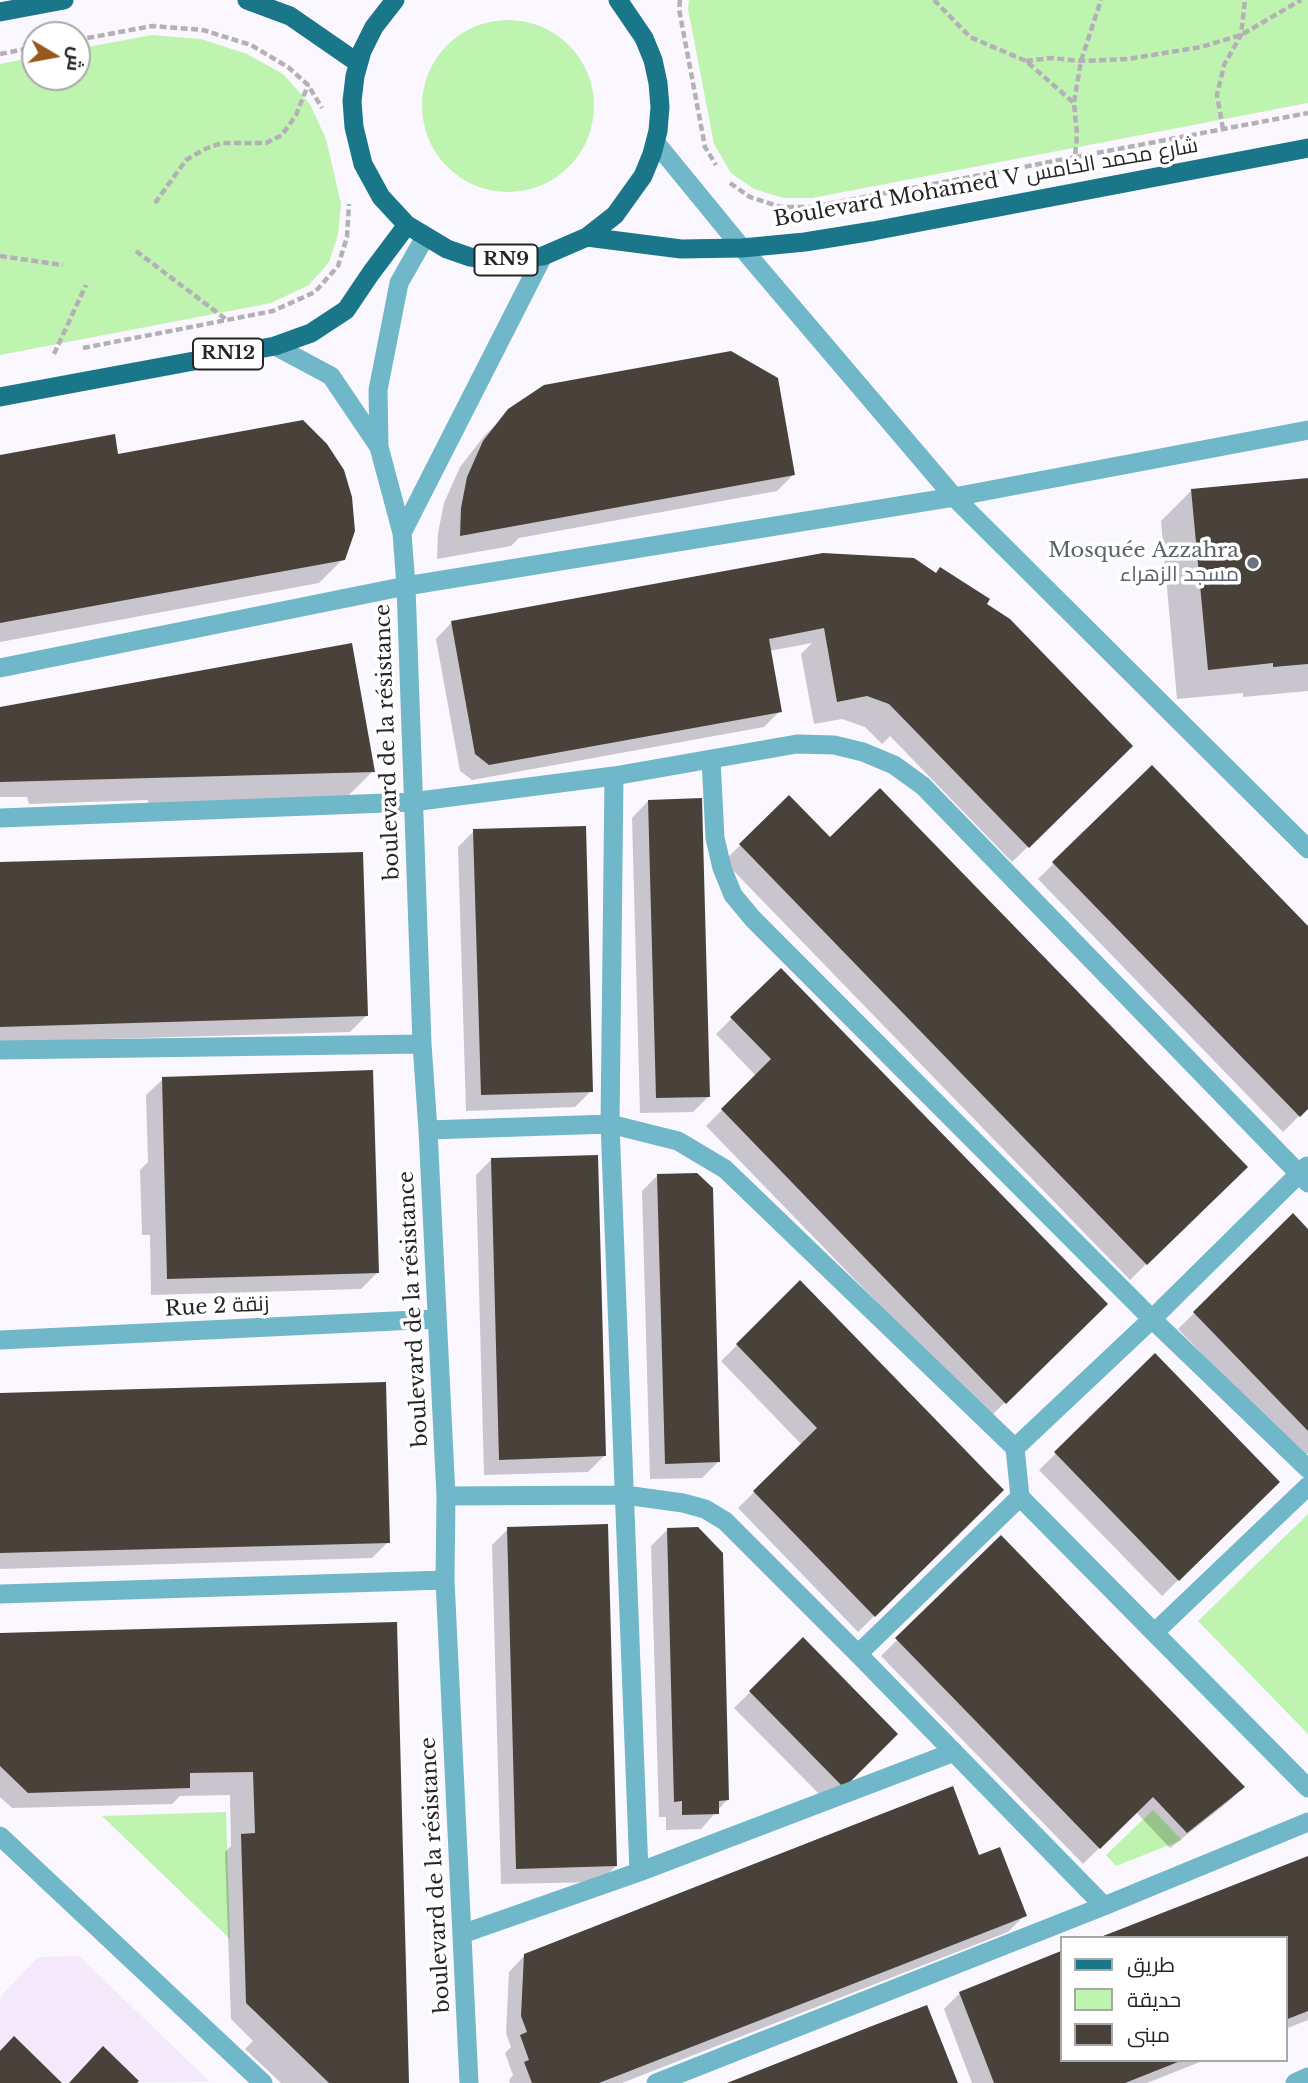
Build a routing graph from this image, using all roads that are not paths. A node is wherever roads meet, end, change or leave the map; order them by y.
1 (64, 0) edge
2 (247, 0) edge
3 (395, 0) edge
4 (618, 0) edge
5 (0, 12) edge
6 (358, 63) junction
7 (656, 143) junction
8 (1308, 148) edge
9 (407, 225) junction
10 (425, 237) junction
11 (587, 237) junction
12 (742, 248) junction
13 (543, 256) junction
14 (275, 346) junction
15 (0, 397) edge
16 (1308, 430) edge
17 (379, 447) junction
18 (954, 497) junction
19 (402, 533) junction
20 (406, 586) junction
21 (0, 668) edge
22 (711, 759) junction
23 (614, 776) junction
24 (412, 802) junction
25 (0, 818) edge
26 (1308, 849) edge
27 (422, 1044) junction
28 (0, 1050) edge
29 (610, 1124) junction
30 (428, 1130) junction
31 (1305, 1174) edge
32 (436, 1319) junction
33 (1152, 1319) junction
34 (0, 1340) edge
35 (1015, 1448) junction
36 (1308, 1469) edge
37 (1308, 1486) edge
38 (625, 1495) junction
39 (446, 1496) junction
40 (1020, 1497) junction
41 (445, 1580) junction
42 (0, 1594) edge
43 (1155, 1632) junction
44 (858, 1654) junction
45 (954, 1752) junction
46 (1308, 1788) edge
47 (1308, 1822) edge
48 (0, 1836) edge
49 (639, 1872) junction
50 (1104, 1906) junction
51 (462, 1934) junction
52 (1308, 2077) edge
53 (263, 2083) edge
54 (469, 2083) edge
55 (656, 2083) edge
56 (1295, 2083) edge

1 - 5 main road
2 - 6 main road
3 - 6 main road, RN9
4 - 7 main road, RN9
6 - 9 main road, RN9
7 - 11 main road, RN9
7 - 12 street
8 - 12 main road, Boulevard Mohamed V شارع محمد الخامس
9 - 10 main road, RN9
9 - 14 main road, RN12
10 - 13 main road, RN9
10 - 17 street
11 - 12 main road, Boulevard Mohamed V شارع محمد الخامس
11 - 13 main road, RN9
12 - 18 street
13 - 19 street
14 - 15 main road, RN12
14 - 17 street
16 - 18 street
17 - 19 street, boulevard de la résistance
18 - 20 street
18 - 26 street
19 - 20 street, boulevard de la résistance
20 - 21 street
20 - 24 street, boulevard de la résistance
22 - 23 street
22 - 31 street
22 - 33 street
23 - 24 street
23 - 29 street
24 - 25 street
24 - 27 street, boulevard de la résistance
27 - 28 street
27 - 30 street, boulevard de la résistance
29 - 30 street
29 - 35 street
29 - 38 street
30 - 32 street, boulevard de la résistance
31 - 33 street
32 - 34 street, Rue 2 زنقة
32 - 39 street, boulevard de la résistance
33 - 35 street
33 - 36 street
35 - 40 street
37 - 43 street
38 - 39 street
38 - 44 street
38 - 49 street
39 - 41 street, boulevard de la résistance
40 - 43 street
40 - 44 street
41 - 42 street
41 - 51 street, boulevard de la résistance
43 - 46 street
44 - 45 street
45 - 49 street
45 - 50 street
47 - 50 street
48 - 53 street
49 - 51 street
50 - 55 street
51 - 54 street, boulevard de la résistance
52 - 56 street

